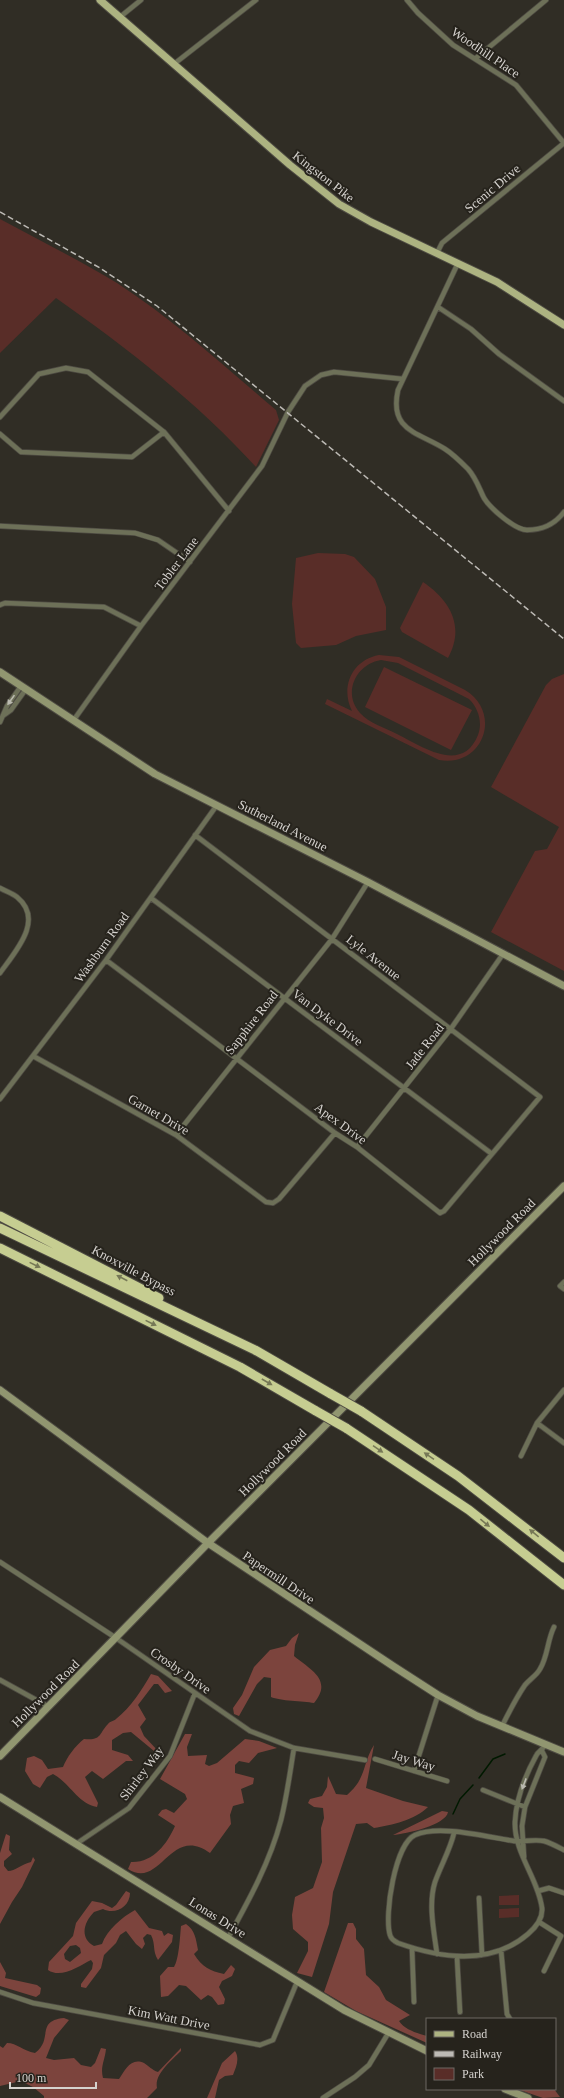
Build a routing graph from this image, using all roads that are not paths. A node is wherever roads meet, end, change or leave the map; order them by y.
1 (100, 0) edge
2 (141, 0) edge
3 (256, 0) edge
4 (407, 0) edge
5 (546, 0) edge
6 (120, 17) junction
7 (476, 58) junction
8 (174, 64) junction
9 (564, 143) edge
10 (437, 253) junction
11 (458, 263) junction
12 (438, 307) junction
13 (564, 325) edge
14 (403, 379) junction
15 (564, 401) edge
16 (0, 417) edge
17 (164, 432) junction
18 (0, 434) edge
19 (229, 510) junction
20 (564, 512) edge
21 (0, 526) edge
22 (190, 562) junction
23 (0, 605) edge
24 (141, 626) junction
25 (0, 672) edge
26 (24, 687) junction
27 (73, 721) junction
28 (0, 722) edge
29 (217, 805) junction
30 (195, 835) junction
31 (368, 882) junction
32 (0, 888) edge
33 (151, 898) junction
34 (332, 939) junction
35 (503, 954) junction
36 (106, 960) junction
37 (0, 973) edge
38 (564, 986) edge
39 (284, 998) junction
40 (450, 1030) junction
41 (33, 1056) junction
42 (236, 1059) junction
43 (405, 1088) junction
44 (540, 1097) joint
45 (0, 1099) edge
46 (335, 1133) junction
47 (176, 1135) junction
48 (357, 1147) junction
49 (492, 1154) junction
50 (564, 1186) edge
51 (0, 1216) edge
52 (0, 1228) edge
53 (0, 1248) edge
54 (564, 1282) edge
55 (564, 1289) edge
56 (255, 1350) junction
57 (0, 1390) edge
58 (564, 1390) edge
59 (537, 1423) junction
60 (564, 1443) edge
61 (521, 1456) dead end
62 (208, 1543) junction
63 (564, 1558) edge
64 (0, 1562) edge
65 (564, 1585) edge
66 (554, 1627) dead end
67 (116, 1638) junction
68 (0, 1680) edge
69 (195, 1693) junction
70 (438, 1695) junction
71 (48, 1707) junction
72 (502, 1726) junction
73 (294, 1748) junction
74 (544, 1748) junction
75 (564, 1751) edge
76 (0, 1756) edge
77 (375, 1759) dead end
78 (365, 1760) dead end
79 (414, 1771) junction
80 (447, 1781) dead end
81 (483, 1790) dead end
82 (0, 1797) edge
83 (517, 1804) junction
84 (525, 1807) junction
85 (454, 1833) junction
86 (524, 1840) junction
87 (516, 1841) junction
88 (76, 1844) junction
89 (564, 1850) edge
90 (524, 1861) junction
91 (538, 1891) junction
92 (564, 1893) edge
93 (479, 1898) dead end
94 (539, 1922) junction
95 (228, 1938) junction
96 (412, 1948) junction
97 (501, 1950) junction
98 (436, 1954) junction
99 (482, 1955) junction
100 (457, 1957) junction
101 (544, 1971) dead end
102 (297, 1982) junction
103 (0, 1992) edge
104 (414, 2002) dead end
105 (460, 2012) dead end
106 (509, 2018) edge
107 (389, 2032) junction
108 (426, 2050) edge
109 (508, 2090) edge
110 (324, 2098) edge
111 (528, 2098) edge

1 - 6 main road, Kingston Pike
2 - 6 street
3 - 8 street
4 - 7 street, Woodhill Place
5 - 7 street
6 - 8 main road, Kingston Pike
7 - 9 street, Woodhill Place
8 - 10 main road, Kingston Pike
9 - 10 street, Scenic Drive
10 - 11 main road, Kingston Pike
11 - 12 street
11 - 13 main road, Kingston Pike
12 - 14 street
12 - 15 street
14 - 19 street, Tobler Lane
14 - 20 street
16 - 17 street
17 - 18 street
17 - 19 street
19 - 22 street, Tobler Lane
21 - 22 street
22 - 24 street, Tobler Lane
23 - 24 street
24 - 27 street, Tobler Lane
25 - 26 street, Sutherland Avenue
26 - 27 street, Sutherland Avenue
26 - 28 street
27 - 29 street, Sutherland Avenue
29 - 30 street, Washburn Road
29 - 31 street, Sutherland Avenue
30 - 33 street, Washburn Road
30 - 34 street, Lyle Avenue
31 - 34 street, Sapphire Road
31 - 35 street, Sutherland Avenue
32 - 37 street
33 - 36 street, Washburn Road
33 - 39 street, Van Dyke Drive
34 - 39 street, Sapphire Road
34 - 40 street, Lyle Avenue
35 - 38 street, Sutherland Avenue
35 - 40 street, Jade Road
36 - 41 street, Washburn Road
36 - 42 street, Apex Drive
39 - 42 street, Sapphire Road
39 - 43 street, Van Dyke Drive
40 - 43 street, Jade Road
40 - 44 street, Lyle Avenue
41 - 45 street, Washburn Road
41 - 47 street, Garnet Drive
42 - 46 street, Apex Drive
42 - 47 street, Sapphire Road
43 - 48 street, Jade Road
43 - 49 street, Van Dyke Drive
44 - 49 street, Apex Drive
46 - 47 street, Garnet Drive
46 - 48 street, Apex Drive
48 - 49 street, Apex Drive
50 - 62 street, Hollywood Road
56 -> 51 highway, Knoxville Bypass
52 - 56 highway
53 -> 65 highway, bridge
54 - 55 street
63 -> 56 highway, bridge
57 - 62 street, Papermill Drive
58 - 59 street
59 - 60 street
59 - 61 street
62 - 67 street, Hollywood Road
62 - 70 street, Papermill Drive
64 - 67 street, Crosby Drive
66 - 72 street
67 - 69 street, Crosby Drive
67 - 71 street, Hollywood Road
68 - 71 street
69 - 73 street, Crosby Drive
69 - 88 street, Shirley Way
70 - 72 street, Papermill Drive
70 - 79 street
71 - 76 street, Hollywood Road
72 - 74 street, Papermill Drive
73 - 78 street, Crosby Drive
73 - 95 street
74 - 75 street, Papermill Drive
74 -> 83 street
74 - 84 street
77 - 79 street, Jay Way
79 - 80 street, Jay Way
81 - 83 street
82 - 88 street, Lonas Drive
83 - 84 street
83 - 87 street
84 - 86 street
85 - 87 street
85 - 96 street
85 - 98 street
86 - 87 street
86 - 89 street
86 - 90 street
87 - 90 street
88 - 95 street, Lonas Drive
90 - 91 street
91 - 92 street
91 - 94 street
93 - 99 street
94 - 97 street
94 - 101 street
95 - 102 street, Lonas Drive
96 - 98 street
96 - 104 street
97 - 99 street
97 - 106 street
98 - 100 street
99 - 100 street
100 - 105 street
102 - 103 street, Kim Watt Drive
102 - 107 street, Lonas Drive
107 - 108 street, Lonas Drive
107 - 110 street
109 - 111 street

